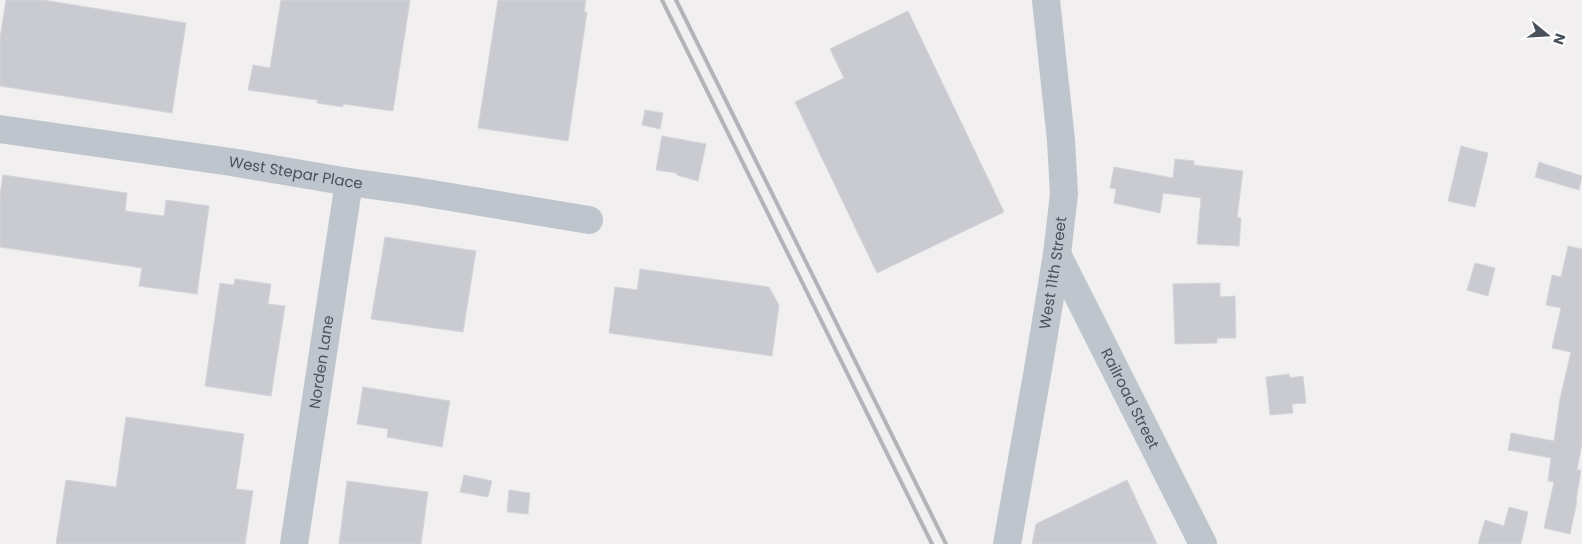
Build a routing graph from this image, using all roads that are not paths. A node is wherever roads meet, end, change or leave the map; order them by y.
1 (1046, 0) edge
2 (0, 130) edge
3 (350, 182) junction
4 (589, 220) dead end
5 (1057, 254) junction
6 (294, 544) edge
7 (1007, 544) edge
8 (1203, 544) edge

1 - 5 street, West 11th Street
2 - 3 street, West Stepar Place
3 - 4 street, West Stepar Place
3 - 6 street, Norden Lane
5 - 7 street, West 11th Street
5 - 8 street, Railroad Street

